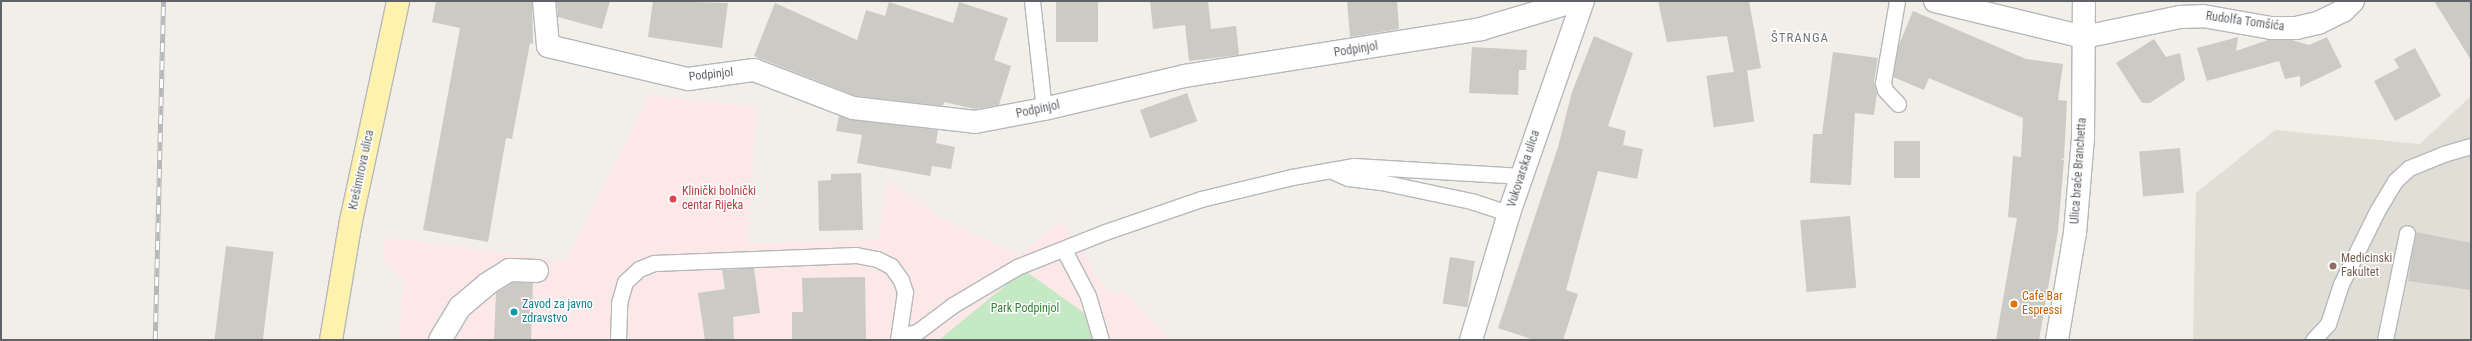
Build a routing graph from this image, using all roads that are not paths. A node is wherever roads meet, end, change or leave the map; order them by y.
1 (398, 1) edge
2 (544, 1) edge
3 (1032, 1) edge
4 (1575, 1) edge
5 (1583, 1) edge
6 (1897, 1) edge
7 (1935, 1) edge
8 (2084, 1) edge
9 (2353, 1) edge
10 (2180, 9) edge
11 (2084, 37) junction
12 (1898, 104) dead end
13 (1044, 109) junction
14 (2471, 146) edge
15 (1332, 171) junction
16 (1522, 176) junction
17 (1509, 213) junction
18 (2407, 233) dead end
19 (1064, 250) junction
20 (537, 271) dead end
21 (898, 338) edge
22 (331, 340) edge
23 (440, 340) edge
24 (618, 340) edge
25 (1101, 340) edge
26 (1471, 340) edge
27 (2058, 340) edge
28 (2313, 340) edge
29 (2385, 340) edge

1 - 22 main road, Krešimirova ulica
2 - 13 street, Podpinjol
3 - 13 lane
4 - 13 street, Podpinjol
5 - 16 street, Vukovarska ulica
6 - 12 lane
7 - 11 street
8 - 11 street, Ulica braće Branchetta
9 - 10 street, Rudolfa Tomšića
10 - 11 street, Rudolfa Tomšića
11 - 27 street, Ulica braće Branchetta
14 - 28 lane
15 - 16 lane
15 - 17 lane
15 - 19 lane
16 - 17 street, Vukovarska ulica
17 - 26 street, Vukovarska ulica
18 - 29 lane
19 - 21 lane
19 - 25 lane
20 - 23 street
21 - 24 lane

